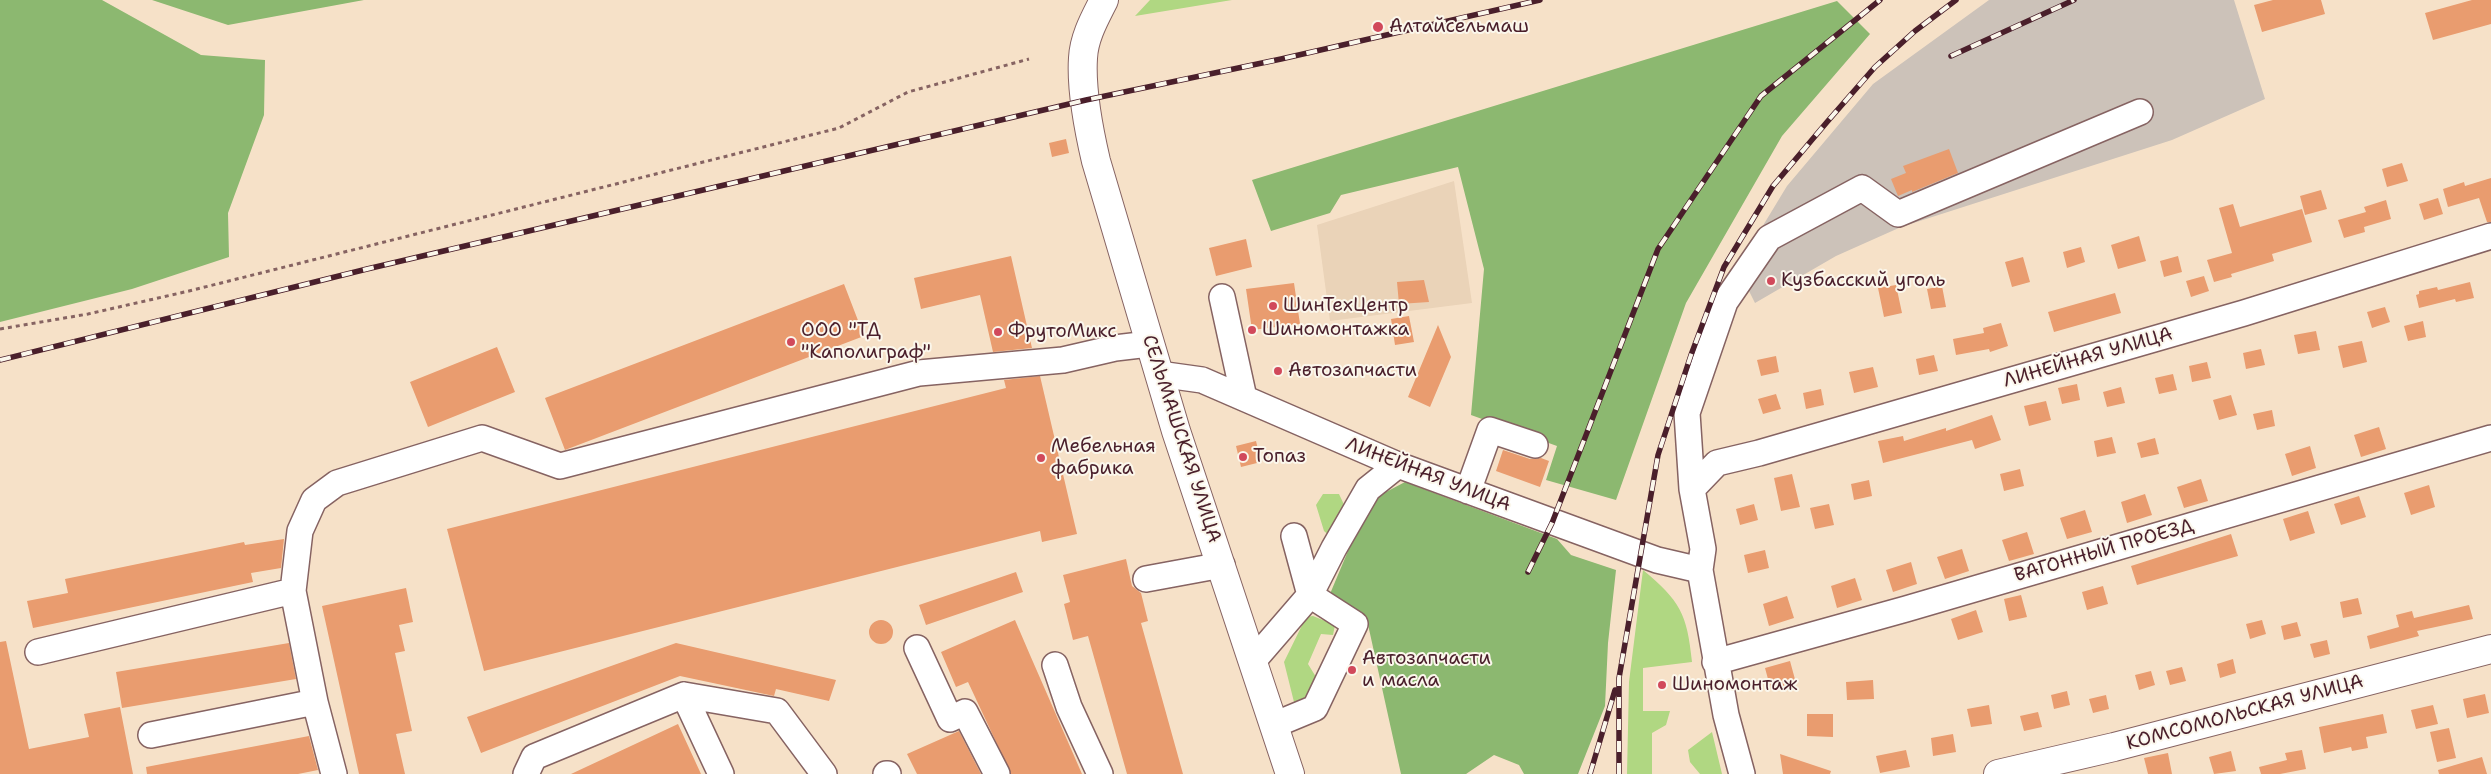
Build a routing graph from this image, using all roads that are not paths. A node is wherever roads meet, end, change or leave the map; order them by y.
1 (1104, 0) edge
2 (2140, 112) dead end
3 (2491, 236) edge
4 (1222, 297) dead end
5 (1149, 344) junction
6 (1159, 374) junction
7 (1244, 398) junction
8 (2491, 438) edge
9 (1535, 445) dead end
10 (1398, 465) junction
11 (1692, 489) junction
12 (1468, 491) junction
13 (1294, 536) dead end
14 (1222, 565) junction
15 (1700, 570) junction
16 (1146, 579) dead end
17 (293, 591) junction
18 (1310, 595) junction
19 (917, 648) dead end
20 (2491, 649) edge
21 (38, 652) dead end
22 (1253, 661) junction
23 (1715, 662) junction
24 (1055, 665) dead end
25 (684, 695) junction
26 (315, 702) junction
27 (1274, 725) junction
28 (151, 735) dead end
29 (334, 774) edge
30 (526, 774) edge
31 (721, 774) edge
32 (824, 774) edge
33 (997, 774) edge
34 (1100, 774) edge
35 (1290, 774) edge
36 (1742, 774) edge
37 (1998, 774) edge

1 - 5 main road, СЕЛЬМАШСКАЯ УЛИЦА
2 - 11 street
3 - 11 street, ЛИНЕЙНАЯ УЛИЦА
4 - 7 street
5 - 6 main road, СЕЛЬМАШСКАЯ УЛИЦА
5 - 17 street
6 - 7 street, ЛИНЕЙНАЯ УЛИЦА
6 - 14 main road, СЕЛЬМАШСКАЯ УЛИЦА
7 - 10 street, ЛИНЕЙНАЯ УЛИЦА
8 - 23 street, ВАГОННЫЙ ПРОЕЗД
9 - 12 street
10 - 12 street, ЛИНЕЙНАЯ УЛИЦА
10 - 18 street
11 - 15 street
12 - 15 street, ЛИНЕЙНАЯ УЛИЦА
13 - 18 street
14 - 16 street
14 - 22 main road, СЕЛЬМАШСКАЯ УЛИЦА
15 - 23 street
17 - 21 street
17 - 26 street
18 - 22 street
18 - 27 street
19 - 33 street
20 - 37 main road, КОМСОМОЛЬСКАЯ УЛИЦА
22 - 27 main road, СЕЛЬМАШСКАЯ УЛИЦА
23 - 36 street
24 - 34 street
25 - 30 street
25 - 31 street
25 - 32 street
26 - 28 street
26 - 29 street
27 - 35 main road, СЕЛЬМАШСКАЯ УЛИЦА

